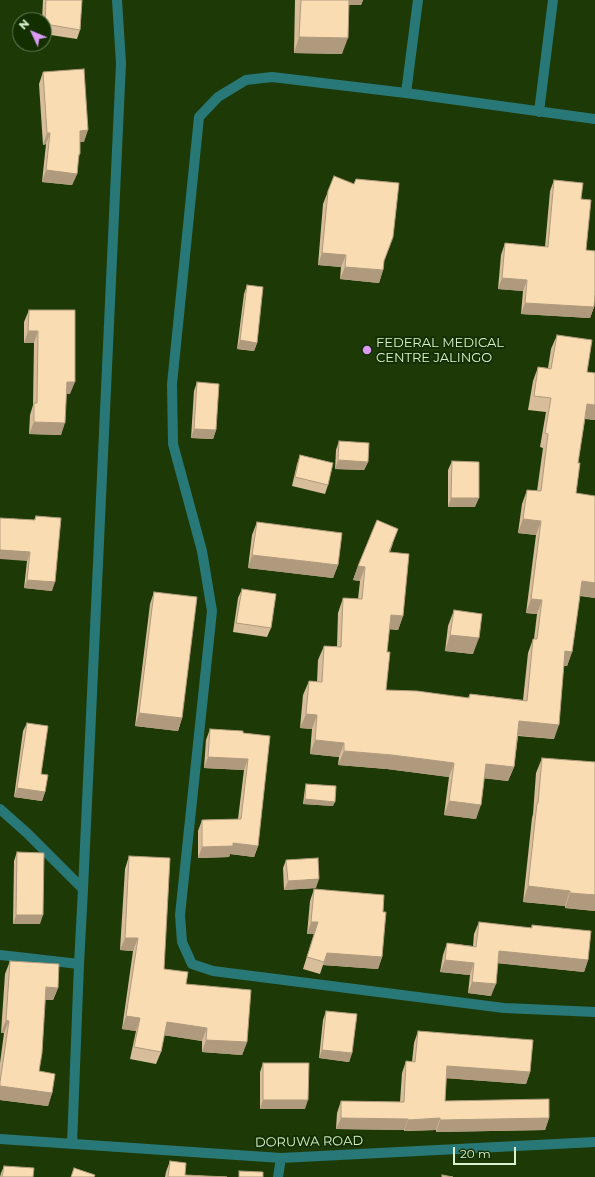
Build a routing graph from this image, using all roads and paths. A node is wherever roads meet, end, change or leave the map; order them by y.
1 (117, 0) edge
2 (418, 0) edge
3 (553, 0) edge
4 (406, 93) junction
5 (539, 112) junction
6 (595, 119) edge
7 (0, 809) edge
8 (83, 889) junction
9 (0, 955) edge
10 (79, 964) junction
11 (595, 1012) edge
12 (0, 1139) edge
13 (595, 1142) edge
14 (72, 1144) junction
15 (281, 1158) junction
16 (278, 1177) edge

1 - 8 street
2 - 4 street
3 - 5 street
4 - 5 street
4 - 11 street
5 - 6 street
7 - 8 street
8 - 10 street
9 - 10 street
10 - 14 street
12 - 14 street, DORUWA ROAD
13 - 15 street, DORUWA ROAD
14 - 15 street, DORUWA ROAD
15 - 16 street

